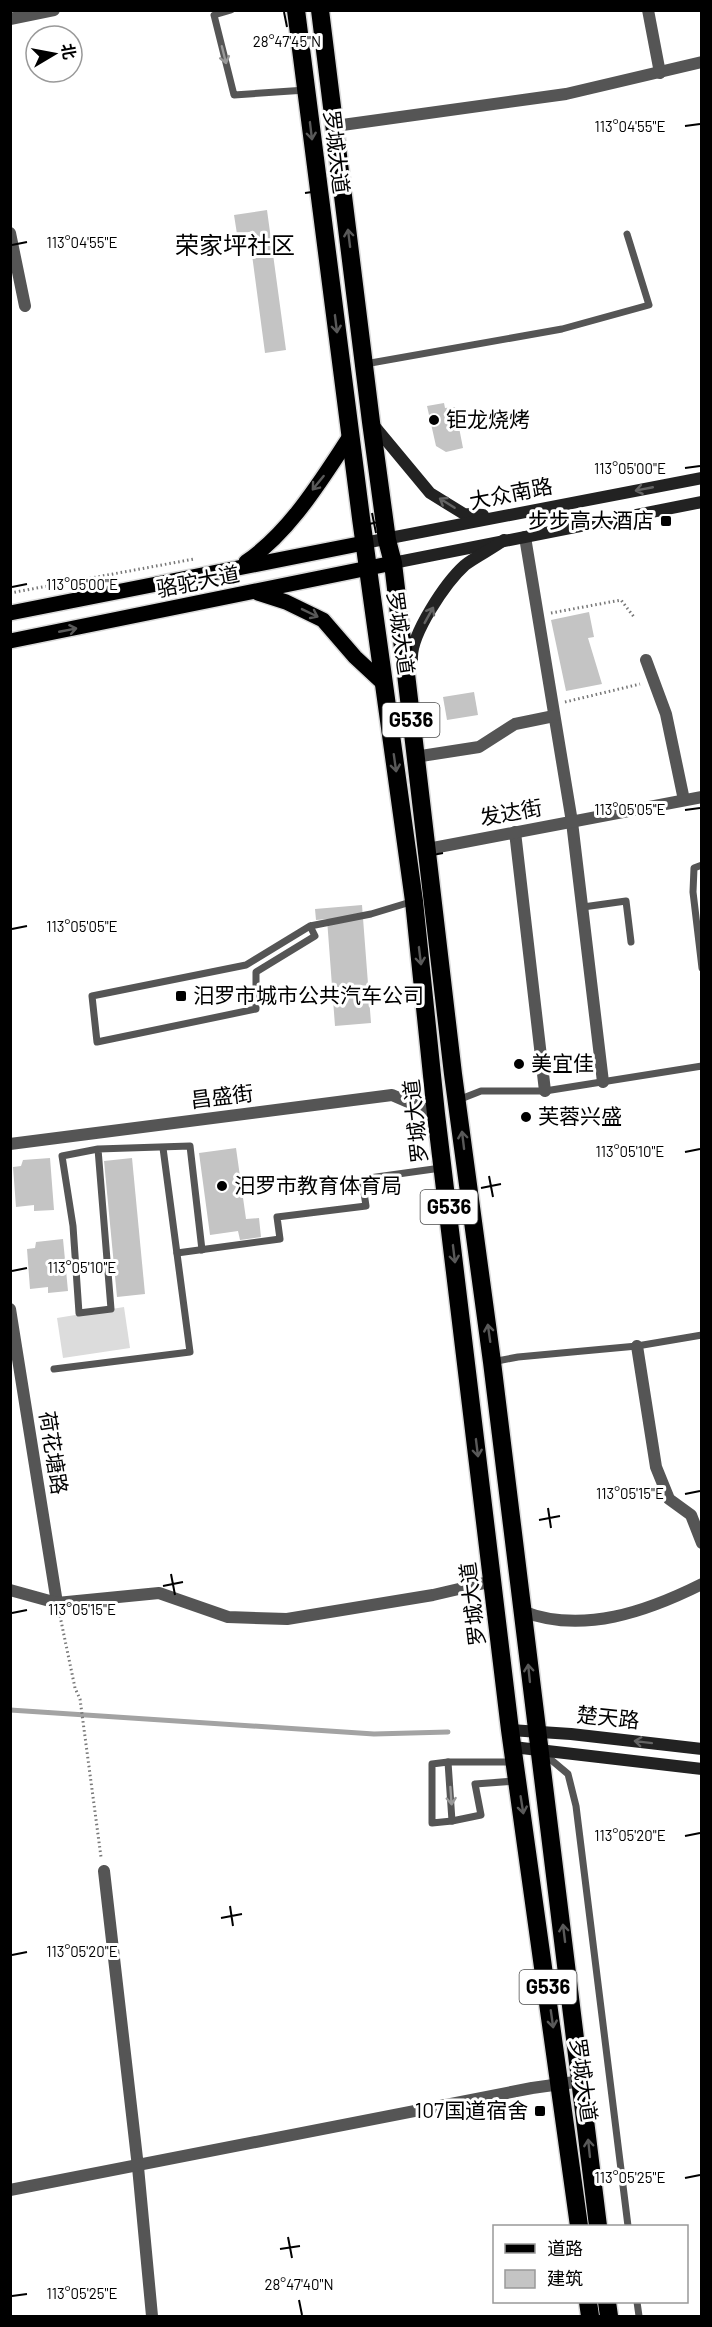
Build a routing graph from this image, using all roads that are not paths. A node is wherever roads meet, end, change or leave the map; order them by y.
1 (54, 10) edge
2 (231, 10) edge
3 (296, 10) edge
4 (320, 10) edge
5 (648, 10) edge
6 (10, 19) edge
7 (702, 62) edge
8 (660, 73) junction
9 (306, 90) junction
10 (335, 126) junction
11 (10, 232) edge
12 (627, 234) dead end
13 (25, 306) dead end
14 (365, 364) junction
15 (371, 422) junction
16 (351, 435) junction
17 (702, 478) edge
18 (702, 502) edge
19 (502, 516) junction
20 (525, 537) junction
21 (387, 540) junction
22 (504, 540) junction
23 (364, 543) junction
24 (393, 563) junction
25 (241, 566) junction
26 (369, 568) junction
27 (255, 592) junction
28 (10, 613) edge
29 (10, 641) edge
30 (646, 660) dead end
31 (384, 684) junction
32 (553, 711) junction
33 (422, 756) junction
34 (702, 797) edge
35 (684, 800) junction
36 (572, 822) junction
37 (515, 832) junction
38 (433, 848) junction
39 (702, 865) edge
40 (429, 877) junction
41 (414, 901) junction
42 (583, 907) junction
43 (310, 926) junction
44 (631, 942) dead end
45 (702, 968) edge
46 (702, 1066) edge
47 (603, 1082) junction
48 (545, 1091) junction
49 (458, 1100) junction
50 (436, 1114) junction
51 (10, 1144) edge
52 (163, 1148) junction
53 (98, 1149) junction
54 (444, 1167) junction
55 (202, 1250) junction
56 (177, 1253) junction
57 (10, 1309) edge
58 (702, 1335) edge
59 (637, 1346) junction
60 (492, 1362) junction
61 (54, 1370) dead end
62 (702, 1543) edge
63 (493, 1581) junction
64 (702, 1584) edge
65 (10, 1590) edge
66 (57, 1602) junction
67 (522, 1611) junction
68 (536, 1731) junction
69 (512, 1746) junction
70 (702, 1749) edge
71 (538, 1750) junction
72 (448, 1762) junction
73 (702, 1769) edge
74 (518, 1781) junction
75 (452, 1821) junction
76 (104, 1871) road end
77 (582, 2081) junction
78 (561, 2083) junction
79 (138, 2167) junction
80 (10, 2190) edge
81 (579, 2225) edge
82 (598, 2225) edge
83 (628, 2225) edge
84 (152, 2316) edge

1 - 6 street
2 -> 9 lane
3 - 9 highway, 罗城大道 / G536
4 - 10 highway, 罗城大道 / G536
5 - 8 street
7 - 8 street
8 - 10 street
9 -> 16 highway, 罗城大道 / G536
14 -> 10 highway, 罗城大道 / G536
11 - 13 street
12 - 14 lane
14 - 15 highway, 罗城大道 / G536
19 -> 15 main road
15 - 21 highway, 罗城大道 / G536
16 - 23 highway, 罗城大道 / G536
16 -> 25 main road
17 -> 19 main road, 大众南路
18 - 20 main road
19 - 21 main road, 大众南路
20 - 22 main road
20 - 32 street
21 - 23 main road, 大众南路
21 - 24 highway, 罗城大道 / G536
22 - 24 main road
33 -> 22 main road
23 - 25 main road, 骆驼大道
23 - 26 highway, 罗城大道 / G536
24 - 26 main road, 骆驼大道
24 - 40 highway, 罗城大道 / G536
25 - 28 main road, 骆驼大道
26 - 27 main road, 骆驼大道
26 - 31 highway, 罗城大道 / G536
29 -> 27 main road, 骆驼大道
27 -> 31 main road
30 - 35 street
31 -> 41 highway, 罗城大道 / G536
32 - 33 street
32 - 36 street
33 - 38 main road
34 - 35 street, 发达街
35 - 36 street, 发达街
36 - 37 street, 发达街
36 - 42 street
37 - 38 street, 发达街
37 - 48 street
38 - 40 main road
39 - 45 lane
40 - 49 highway, 罗城大道 / G536
41 - 43 lane
41 -> 50 highway, 罗城大道 / G536
42 - 44 lane
42 - 47 street
43 - 43 lane
46 - 47 lane
47 - 48 lane
48 - 49 lane
60 -> 49 highway, 罗城大道 / G536
50 - 51 street, 昌盛街
50 - 54 highway, 罗城大道 / G536
52 - 53 lane
52 - 55 lane
52 - 56 lane
53 - 53 lane
54 - 55 lane
54 -> 63 highway, 罗城大道 / G536
55 - 56 lane
56 - 61 lane
57 - 66 street, 荷花塘路
58 - 59 lane
59 - 60 lane
59 - 62 street
60 - 67 highway, 罗城大道 / G536
63 - 66 street
63 - 69 highway, 罗城大道 / G536
64 - 67 street
65 - 66 street
68 -> 67 highway, 罗城大道 / G536
68 - 69 main road, 楚天路
70 -> 68 main road, 楚天路
68 - 71 highway, 罗城大道 / G536
69 - 71 main road, 楚天路
69 - 72 lane
69 - 74 highway, 罗城大道 / G536
71 - 73 main road, 楚天路
77 -> 71 highway, 罗城大道 / G536
71 - 83 lane
72 -> 75 lane
72 - 75 lane
74 - 75 lane
74 -> 78 highway, 罗城大道 / G536
76 - 79 street
77 - 78 street
82 -> 77 highway, 罗城大道 / G536
78 - 79 street
78 - 81 highway, 罗城大道 / G536
79 - 80 street
79 - 84 street

